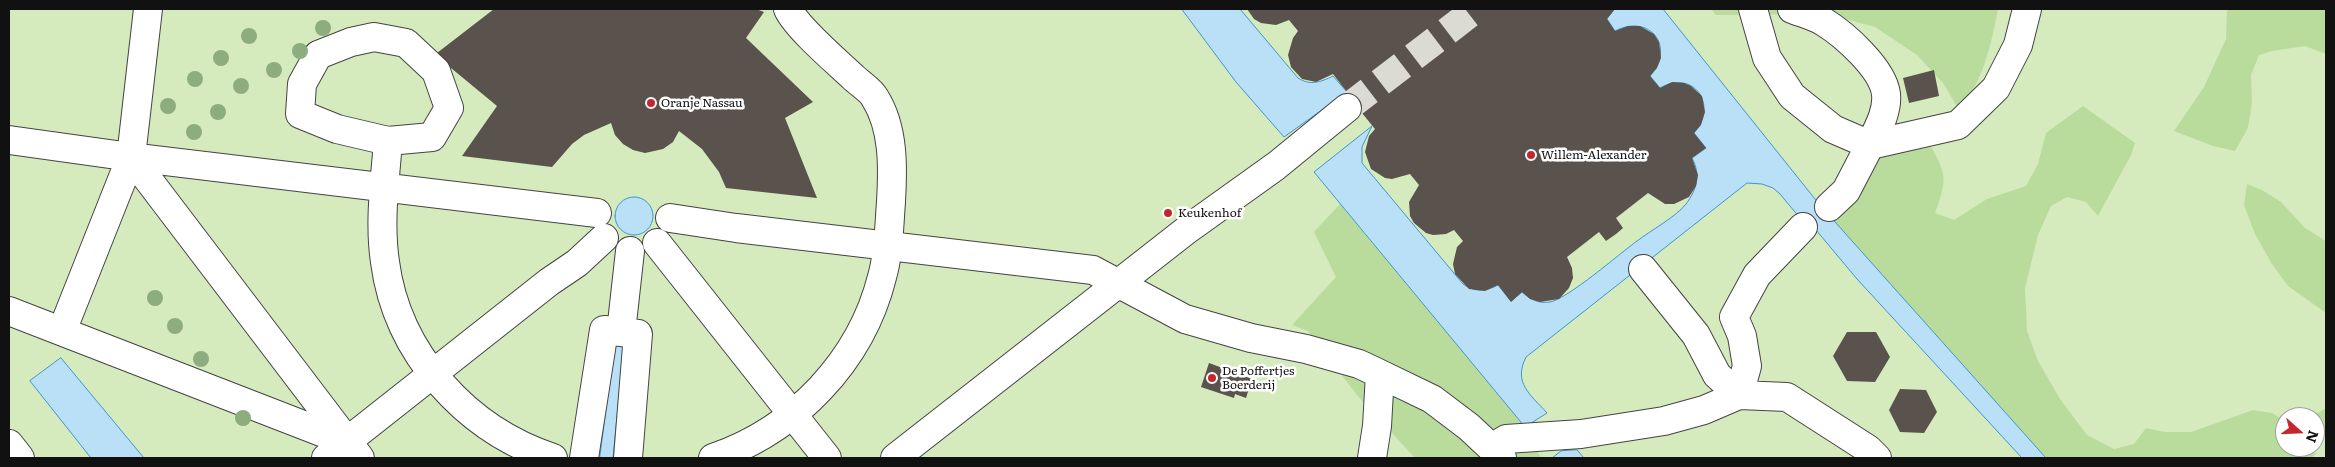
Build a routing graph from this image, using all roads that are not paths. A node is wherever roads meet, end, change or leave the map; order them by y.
1 (148, 9) edge
2 (788, 9) edge
3 (1753, 9) edge
4 (1792, 9) edge
5 (2027, 9) edge
6 (1347, 108) tunnel mouth
7 (9, 140) edge
8 (388, 141) junction
9 (1870, 146) junction
10 (131, 157) junction
11 (384, 188) junction
12 (1829, 206) dead end
13 (670, 218) dead end
14 (1803, 227) dead end
15 (656, 243) dead end
16 (888, 247) junction
17 (630, 251) dead end
18 (1643, 269) dead end
19 (1118, 283) junction
20 (9, 311) edge
21 (1734, 317) junction
22 (62, 331) junction
23 (621, 332) junction
24 (1696, 335) junction
25 (432, 374) junction
26 (1380, 374) junction
27 (1739, 394) junction
28 (792, 415) junction
29 (9, 444) edge
30 (354, 450) edge
31 (1497, 453) edge
32 (20, 458) edge
33 (326, 458) edge
34 (553, 458) edge
35 (584, 458) edge
36 (628, 458) edge
37 (713, 458) edge
38 (828, 458) edge
39 (895, 458) edge
40 (1372, 458) edge
41 (1877, 458) edge

1 - 10 street
2 - 16 street
3 - 9 street
4 - 9 street
5 - 9 street
6 - 19 street
7 - 10 street
8 - 8 street
8 - 11 street
9 - 12 street
10 - 11 street
10 - 22 street
10 - 30 street
11 - 25 street
11 - 25 street
13 - 16 street
14 - 21 street
15 - 28 street
16 - 19 street
16 - 28 street
17 - 23 street
18 - 24 street
19 - 26 street
19 - 39 street
20 - 22 street
21 - 24 street
21 - 27 street
22 - 30 street
23 - 35 street
23 - 36 street
24 - 27 street
25 - 30 street
25 - 34 street
26 - 31 street
26 - 40 street
27 - 31 street
27 - 41 street
28 - 37 street
28 - 38 street
29 - 32 street
30 - 33 street

